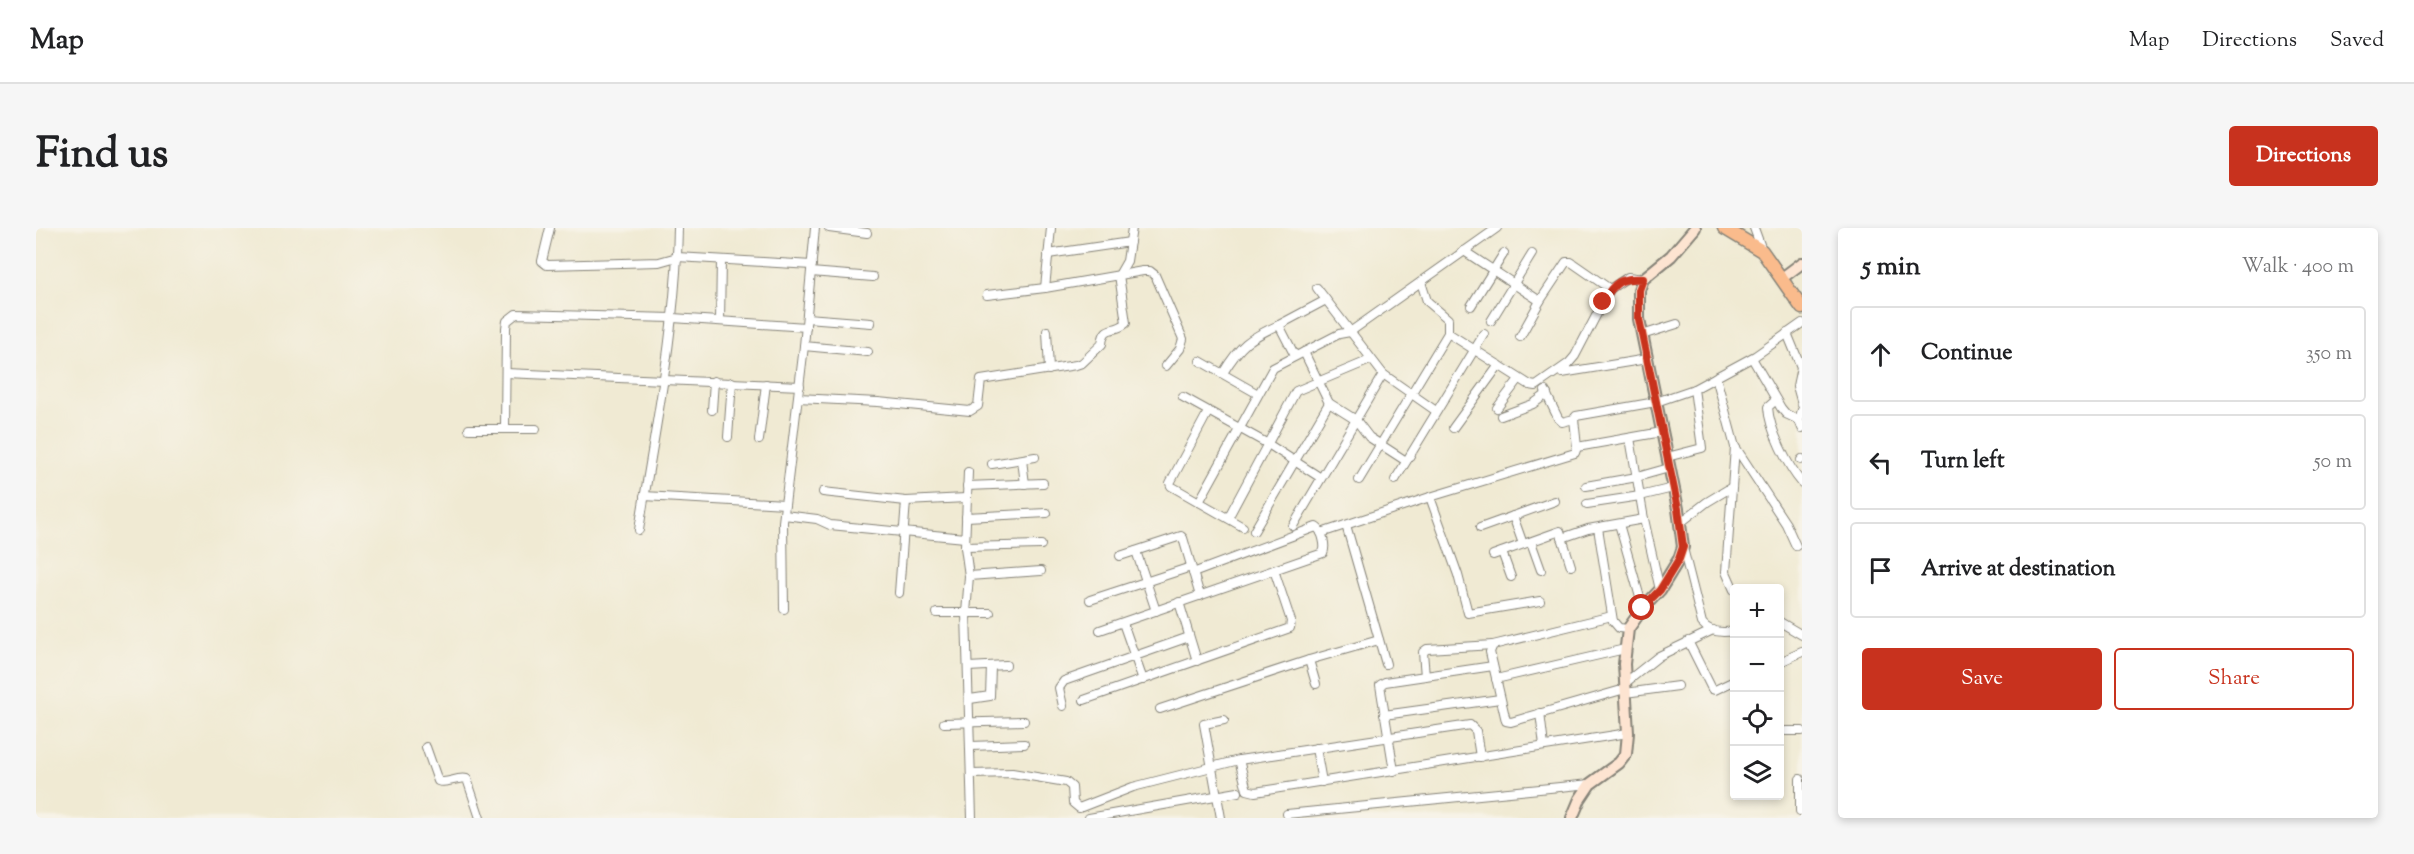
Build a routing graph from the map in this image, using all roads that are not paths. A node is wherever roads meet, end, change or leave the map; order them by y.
1 (550, 228) edge
2 (678, 228) edge
3 (815, 228) edge
4 (828, 228) edge
5 (1051, 228) edge
6 (1132, 228) edge
7 (1497, 228) edge
8 (1695, 228) edge
9 (1724, 228) edge
10 (1754, 228) edge
11 (867, 232) dead end
12 (1130, 242) junction
13 (1464, 251) junction
14 (1762, 251) junction
15 (1504, 253) dead end
16 (1048, 254) junction
17 (1532, 254) dead end
18 (677, 257) junction
19 (721, 260) junction
20 (1802, 263) edge
21 (811, 268) junction
22 (1492, 269) junction
23 (1119, 275) junction
24 (1784, 276) junction
25 (873, 277) dead end
26 (1643, 279) junction
27 (1421, 282) junction
28 (1515, 284) junction
29 (1045, 288) junction
30 (1317, 288) dead end
31 (1610, 289) junction
32 (987, 295) dead end
33 (1802, 296) edge
34 (1326, 300) junction
35 (1540, 301) junction
36 (1471, 306) dead end
37 (1802, 308) edge
38 (673, 318) junction
39 (720, 321) junction
40 (1491, 321) dead end
41 (807, 322) junction
42 (1802, 322) edge
43 (871, 323) dead end
44 (1677, 324) dead end
45 (1279, 325) junction
46 (1047, 331) dead end
47 (1350, 332) junction
48 (1448, 333) junction
49 (1786, 333) junction
50 (1484, 334) dead end
51 (1642, 335) junction
52 (1520, 338) dead end
53 (804, 346) junction
54 (1474, 350) junction
55 (868, 352) dead end
56 (1304, 352) junction
57 (1295, 356) junction
58 (1752, 358) junction
59 (1647, 359) junction
60 (1370, 360) junction
61 (1200, 361) dead end
62 (1166, 366) dead end
63 (1499, 366) junction
64 (1049, 370) junction
65 (506, 373) junction
66 (1562, 373) dead end
67 (1223, 374) junction
68 (1383, 374) junction
69 (1716, 377) junction
70 (665, 379) junction
71 (1519, 379) junction
72 (714, 381) junction
73 (732, 382) junction
74 (1317, 382) junction
75 (766, 384) junction
76 (800, 386) junction
77 (1694, 389) junction
78 (1258, 394) junction
79 (1410, 395) junction
80 (1183, 397) dead end
81 (798, 398) junction
82 (1776, 400) junction
83 (1656, 402) junction
84 (1329, 403) junction
85 (1802, 404) edge
86 (712, 410) dead end
87 (1802, 410) edge
88 (1436, 411) junction
89 (1208, 412) junction
90 (1574, 419) junction
91 (1356, 420) junction
92 (1799, 420) junction
93 (1239, 427) junction
94 (1453, 428) dead end
95 (469, 429) dead end
96 (505, 429) junction
97 (536, 429) dead end
98 (1802, 429) edge
99 (1662, 432) junction
100 (728, 437) dead end
101 (1630, 438) junction
102 (759, 440) dead end
103 (1268, 444) junction
104 (1379, 444) junction
105 (1577, 447) junction
106 (1735, 447) junction
107 (1035, 457) dead end
108 (1022, 460) junction
109 (1294, 461) junction
110 (1406, 461) junction
111 (1668, 462) junction
112 (992, 464) dead end
113 (968, 472) dead end
114 (1637, 477) junction
115 (1321, 478) junction
116 (1359, 480) dead end
117 (1395, 480) dead end
118 (1043, 483) dead end
119 (1802, 483) edge
120 (1024, 484) junction
121 (967, 486) junction
122 (1586, 486) dead end
123 (1732, 487) junction
124 (1673, 488) junction
125 (823, 492) dead end
126 (644, 496) junction
127 (1640, 496) junction
128 (1430, 497) junction
129 (966, 498) junction
130 (906, 501) junction
131 (1556, 501) dead end
132 (1199, 502) junction
133 (785, 504) junction
134 (1587, 504) dead end
135 (1047, 513) dead end
136 (784, 515) junction
137 (1513, 516) junction
138 (966, 517) junction
139 (1228, 518) junction
140 (1644, 519) junction
141 (1680, 523) junction
142 (1619, 524) junction
143 (1346, 525) junction
144 (1293, 526) dead end
145 (1243, 527) dead end
146 (1480, 528) dead end
147 (1598, 528) junction
148 (639, 530) dead end
149 (1254, 531) dead end
150 (904, 533) junction
151 (1321, 533) junction
152 (966, 538) junction
153 (1562, 538) junction
154 (1527, 543) junction
155 (1041, 545) dead end
156 (1796, 546) dead end
157 (965, 547) junction
158 (1683, 547) junction
159 (1136, 551) junction
160 (1502, 552) junction
161 (1493, 555) dead end
162 (1120, 556) dead end
163 (1571, 566) dead end
164 (1192, 570) junction
165 (1274, 570) junction
166 (1541, 570) dead end
167 (1041, 571) dead end
168 (969, 576) junction
169 (1511, 577) dead end
170 (1145, 581) junction
171 (1731, 584) edge
172 (1660, 590) junction
173 (899, 593) dead end
174 (1200, 596) junction
175 (1090, 600) dead end
176 (1540, 601) dead end
177 (1179, 602) junction
178 (1642, 608) junction
179 (784, 609) dead end
180 (1156, 611) junction
181 (937, 613) dead end
182 (966, 613) junction
183 (990, 613) dead end
184 (1612, 616) junction
185 (1123, 623) junction
186 (1784, 625) edge
187 (1628, 629) junction
188 (1100, 630) dead end
189 (1713, 630) junction
190 (1730, 631) edge
191 (1802, 635) edge
192 (1189, 637) junction
193 (1379, 640) junction
194 (1688, 641) junction
195 (1493, 645) junction
196 (1625, 649) junction
197 (1802, 652) edge
198 (1134, 656) junction
199 (1309, 660) junction
200 (1784, 660) edge
201 (1197, 661) junction
202 (1386, 664) dead end
203 (1006, 665) dead end
204 (991, 666) junction
205 (1493, 666) junction
206 (968, 667) junction
207 (1425, 676) junction
208 (1143, 680) junction
209 (1496, 680) junction
210 (1730, 683) edge
211 (1316, 684) dead end
212 (1678, 686) dead end
213 (1625, 688) junction
214 (970, 699) junction
215 (1500, 699) junction
216 (1084, 700) dead end
217 (1063, 706) dead end
218 (1160, 709) dead end
219 (1540, 713) junction
220 (1384, 715) junction
221 (1224, 720) dead end
222 (1024, 721) dead end
223 (971, 722) junction
224 (944, 723) dead end
225 (1786, 731) dead end
226 (1802, 731) edge
227 (1628, 733) junction
228 (1388, 736) junction
229 (1024, 744) dead end
230 (971, 746) junction
231 (1544, 746) junction
232 (426, 747) dead end
233 (1316, 748) junction
234 (1480, 757) junction
235 (1239, 760) junction
236 (1212, 766) junction
237 (1394, 771) junction
238 (972, 774) junction
239 (1800, 779) dead end
240 (1322, 782) junction
241 (1590, 784) junction
242 (1238, 792) dead end
243 (1217, 796) junction
244 (1802, 811) edge
245 (1287, 814) dead end
246 (480, 818) edge
247 (972, 818) edge
248 (1089, 818) edge
249 (1221, 818) edge
250 (1572, 818) edge

1 - 18 street
2 - 18 street
3 - 21 street
4 - 11 street
5 - 16 street
6 - 12 street
7 - 13 street
8 - 26 main road
9 - 14 main road
10 - 14 street
12 - 16 street
12 - 23 street
13 - 22 street
13 - 27 street
14 - 24 main road
15 - 22 street
16 - 29 street
17 - 28 street
18 - 19 street
18 - 38 street
19 - 21 street
19 - 39 street
20 - 24 main road
21 - 25 street
21 - 41 street
22 - 28 street
22 - 36 street
23 - 29 street
23 - 62 street
23 - 64 street
24 - 33 main road
24 - 37 main road
26 - 31 street
26 - 51 main road
27 - 47 street
27 - 48 street
28 - 35 street
28 - 40 street
29 - 32 street
30 - 34 street
31 - 35 street
31 - 71 street
34 - 45 street
34 - 47 street
35 - 52 street
38 - 39 street
38 - 65 street
38 - 70 street
39 - 41 street
41 - 43 street
41 - 53 street
42 - 49 street
44 - 51 street
45 - 57 street
45 - 67 street
46 - 64 street
47 - 56 street
47 - 60 street
48 - 54 street
48 - 79 street
49 - 58 street
49 - 85 street
50 - 54 street
51 - 59 main road
53 - 55 street
53 - 76 street
54 - 63 street
54 - 88 street
56 - 57 street
56 - 74 street
57 - 78 street
58 - 69 street
58 - 82 street
59 - 66 street
59 - 83 main road
60 - 68 street
60 - 74 street
61 - 67 street
63 - 71 street
63 - 94 street
64 - 81 street
65 - 70 street
65 - 96 street
67 - 78 street
68 - 79 street
68 - 91 street
69 - 77 street
69 - 106 street
70 - 72 street
70 - 126 street
71 - 90 street
72 - 73 street
72 - 86 street
73 - 75 street
73 - 100 street
74 - 84 street
74 - 103 street
75 - 76 street
75 - 102 street
76 - 81 street
77 - 83 street
77 - 111 street
78 - 93 street
79 - 88 street
79 - 104 street
80 - 89 street
81 - 133 street
82 - 92 street
82 - 119 street
83 - 90 street
83 - 99 main road
84 - 91 street
84 - 109 street
87 - 92 street
88 - 110 street
89 - 93 street
89 - 132 street
90 - 105 street
91 - 104 street
91 - 115 street
92 - 98 street
93 - 103 street
93 - 132 street
95 - 96 street
96 - 97 street
99 - 101 street
99 - 111 main road
101 - 105 street
101 - 114 street
103 - 109 street
103 - 139 street
104 - 110 street
104 - 116 street
105 - 128 street
106 - 123 street
106 - 156 street
107 - 108 street
108 - 112 street
108 - 120 street
109 - 115 street
109 - 149 street
110 - 117 street
111 - 114 street
111 - 124 main road
113 - 121 street
114 - 122 street
114 - 127 street
115 - 144 street
118 - 120 street
120 - 121 street
121 - 129 street
123 - 141 street
123 - 171 street
124 - 127 street
124 - 141 main road
125 - 130 street
126 - 133 street
126 - 148 street
127 - 134 street
127 - 140 street
128 - 143 street
128 - 176 street
129 - 130 street
129 - 138 street
130 - 150 street
131 - 137 street
132 - 139 street
133 - 136 street
135 - 138 street
136 - 150 street
136 - 179 street
137 - 146 street
137 - 154 street
138 - 152 street
139 - 145 street
140 - 142 street
140 - 172 street
141 - 158 main road
142 - 147 street
142 - 178 street
143 - 151 street
143 - 193 street
147 - 153 street
147 - 184 street
150 - 152 street
150 - 173 street
151 - 164 street
151 - 165 street
152 - 157 street
153 - 154 street
153 - 163 street
154 - 160 street
154 - 166 street
155 - 157 street
157 - 168 street
158 - 172 main road
158 - 189 street
159 - 162 street
159 - 164 street
159 - 170 street
160 - 161 street
160 - 169 street
164 - 170 street
164 - 174 street
165 - 174 street
165 - 201 street
167 - 168 street
168 - 182 street
170 - 175 street
170 - 180 street
172 - 178 main road
174 - 177 street
177 - 180 street
177 - 192 street
178 - 187 main road
180 - 185 street
181 - 182 street
182 - 183 street
182 - 206 street
184 - 187 street
184 - 195 street
185 - 188 street
185 - 198 street
186 - 191 street
187 - 196 main road
189 - 190 street
189 - 194 street
192 - 198 street
192 - 201 street
193 - 199 street
193 - 202 street
194 - 210 street
194 - 213 street
195 - 205 street
195 - 207 street
196 - 209 street
196 - 213 main road
197 - 200 street
198 - 208 street
198 - 217 street
199 - 211 street
199 - 218 street
201 - 208 street
203 - 204 street
204 - 206 street
204 - 214 street
205 - 207 street
205 - 209 street
206 - 214 street
207 - 220 street
208 - 216 street
209 - 215 street
212 - 213 street
213 - 219 street
213 - 227 main road
214 - 223 street
215 - 219 street
215 - 220 street
219 - 231 street
220 - 228 street
221 - 236 street
222 - 223 street
223 - 224 street
223 - 230 street
225 - 226 street
227 - 231 street
227 - 241 main road
228 - 233 street
228 - 234 street
228 - 237 street
229 - 230 street
230 - 238 street
231 - 234 street
232 - 246 street
233 - 235 street
233 - 240 street
234 - 237 street
235 - 236 street
235 - 240 street
236 - 238 street
236 - 243 street
237 - 240 street
238 - 247 street
239 - 244 street
241 - 245 street
241 - 250 main road
242 - 243 street
243 - 248 street
243 - 249 street

